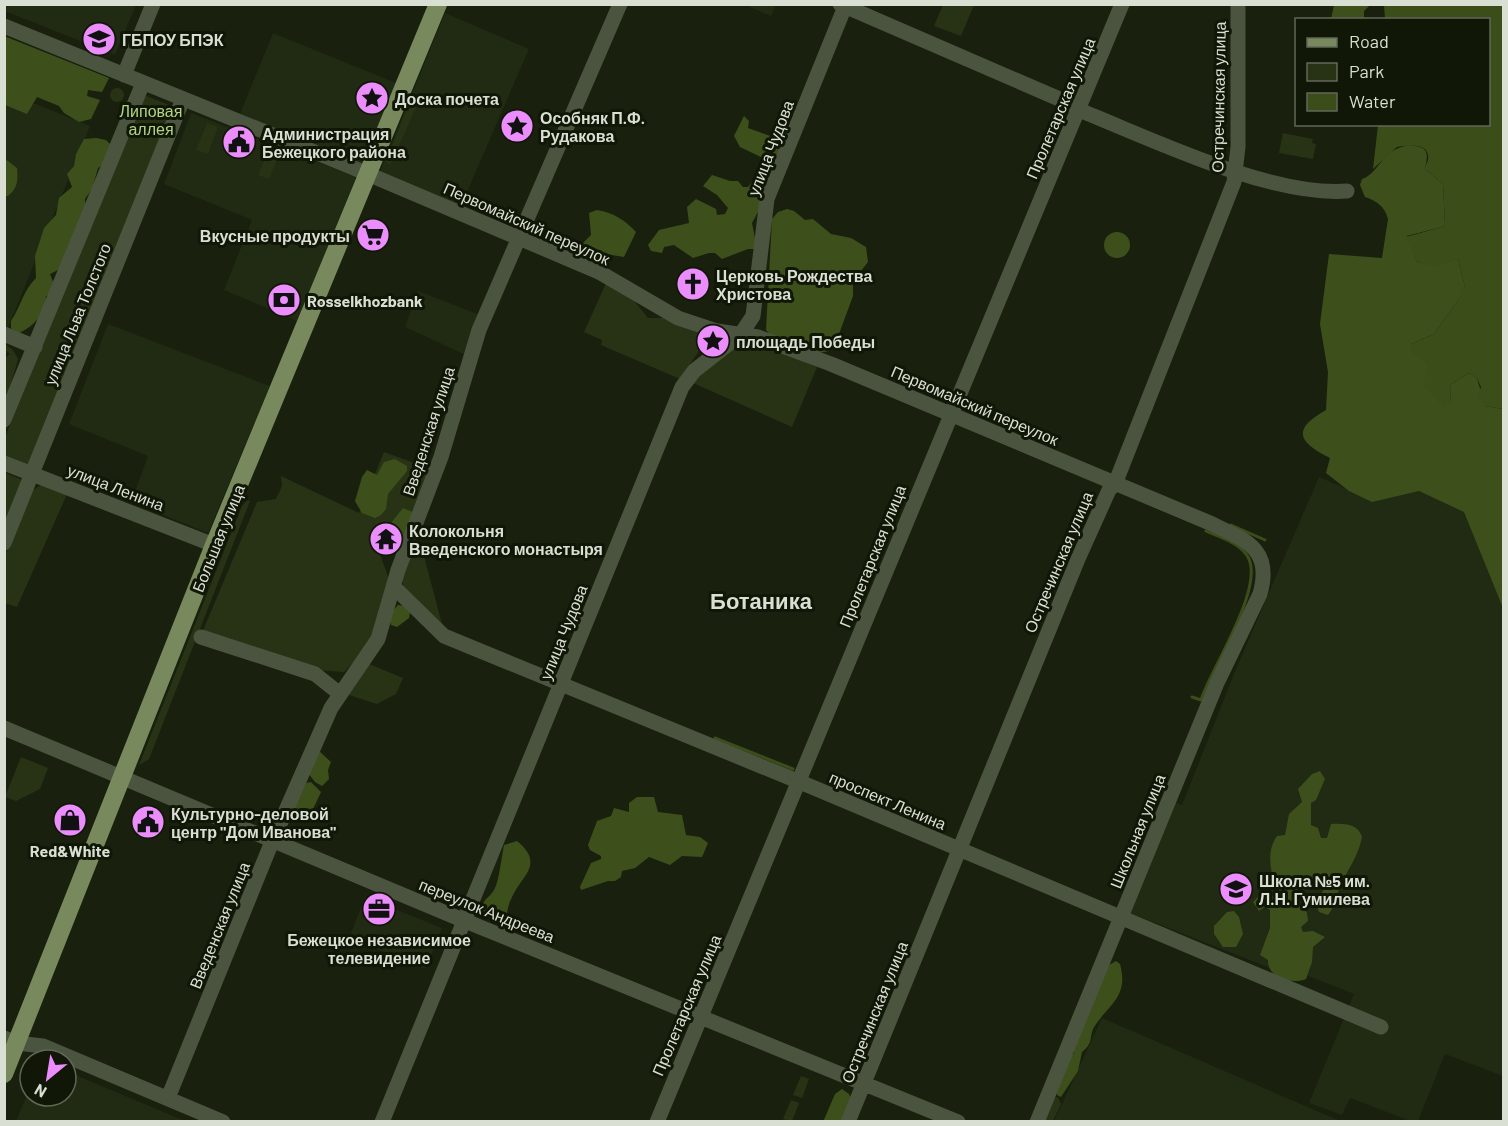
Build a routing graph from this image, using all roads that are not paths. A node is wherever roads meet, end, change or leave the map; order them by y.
1 (153, 4) edge
2 (438, 4) edge
3 (620, 4) edge
4 (1122, 4) edge
5 (1238, 4) edge
6 (844, 5) edge
7 (4, 26) edge
8 (124, 75) junction
9 (143, 83) junction
10 (183, 99) junction
11 (1079, 110) junction
12 (1234, 172) junction
13 (367, 174) junction
14 (1347, 191) dead end
15 (518, 238) junction
16 (4, 334) edge
17 (741, 334) junction
18 (35, 347) junction
19 (951, 414) junction
20 (4, 420) edge
21 (4, 463) edge
22 (32, 474) junction
23 (1115, 484) junction
24 (4, 543) edge
25 (214, 545) junction
26 (1260, 555) joint
27 (394, 587) junction
28 (201, 637) dead end
29 (561, 685) junction
30 (340, 694) junction
31 (4, 728) edge
32 (121, 778) junction
33 (799, 782) junction
34 (273, 841) junction
35 (960, 850) junction
36 (1122, 916) junction
37 (464, 920) junction
38 (700, 1018) junction
39 (1381, 1027) dead end
40 (11, 1041) edge
41 (4, 1074) edge
42 (863, 1085) junction
43 (168, 1098) junction
44 (223, 1122) edge
45 (382, 1122) edge
46 (657, 1122) edge
47 (848, 1122) edge
48 (958, 1122) edge
49 (1037, 1122) edge

1 - 8 street
2 - 13 main road, Большая улица
3 - 15 street, Введенская улица
4 - 11 street, Пролетарская улица
5 - 12 street, Остречинская улица
6 - 11 street
6 - 17 street, улица Чудова
7 - 8 street, Первомайский переулок
8 - 9 street, Первомайский переулок
9 - 10 street, Первомайский переулок
9 - 18 street, улица Льва Толстого
10 - 13 street, Первомайский переулок
10 - 22 street, улица Льва Толстого
11 - 12 street
11 - 19 street, Пролетарская улица
12 - 14 street
12 - 23 street, Остречинская улица
13 - 15 street, Первомайский переулок
13 - 25 main road, Большая улица
15 - 17 street, Первомайский переулок
15 - 27 street, Введенская улица
16 - 18 street
17 - 19 street, Первомайский переулок
17 - 29 street, улица Чудова
18 - 20 street, улица Льва Толстого
19 - 23 street, Первомайский переулок
19 - 33 street, Пролетарская улица
21 - 22 street, улица Ленина
22 - 24 street, улица Льва Толстого
22 - 25 street, улица Ленина
23 - 26 street, Первомайский переулок
23 - 35 street, Остречинская улица
25 - 32 main road, Большая улица
26 - 36 street, Школьная улица
27 - 29 street, проспект Ленина
27 - 30 street, Введенская улица
28 - 30 street
29 - 33 street, проспект Ленина
29 - 37 street, улица Чудова
30 - 34 street, Введенская улица
31 - 32 street, переулок Андреева
32 - 34 street, переулок Андреева
32 - 40 main road, Большая улица
33 - 35 street, проспект Ленина
33 - 38 street, Пролетарская улица
34 - 37 street, переулок Андреева
34 - 43 street, Введенская улица
35 - 36 street, проспект Ленина
35 - 42 street, Остречинская улица
36 - 39 street, проспект Ленина
36 - 49 street, Школьная улица
37 - 38 street, переулок Андреева
37 - 45 street, улица Чудова
38 - 42 street, переулок Андреева
38 - 46 street, Пролетарская улица
40 - 41 main road, Большая улица
40 - 43 street
42 - 47 street, Остречинская улица
42 - 48 street, переулок Андреева
43 - 44 street

